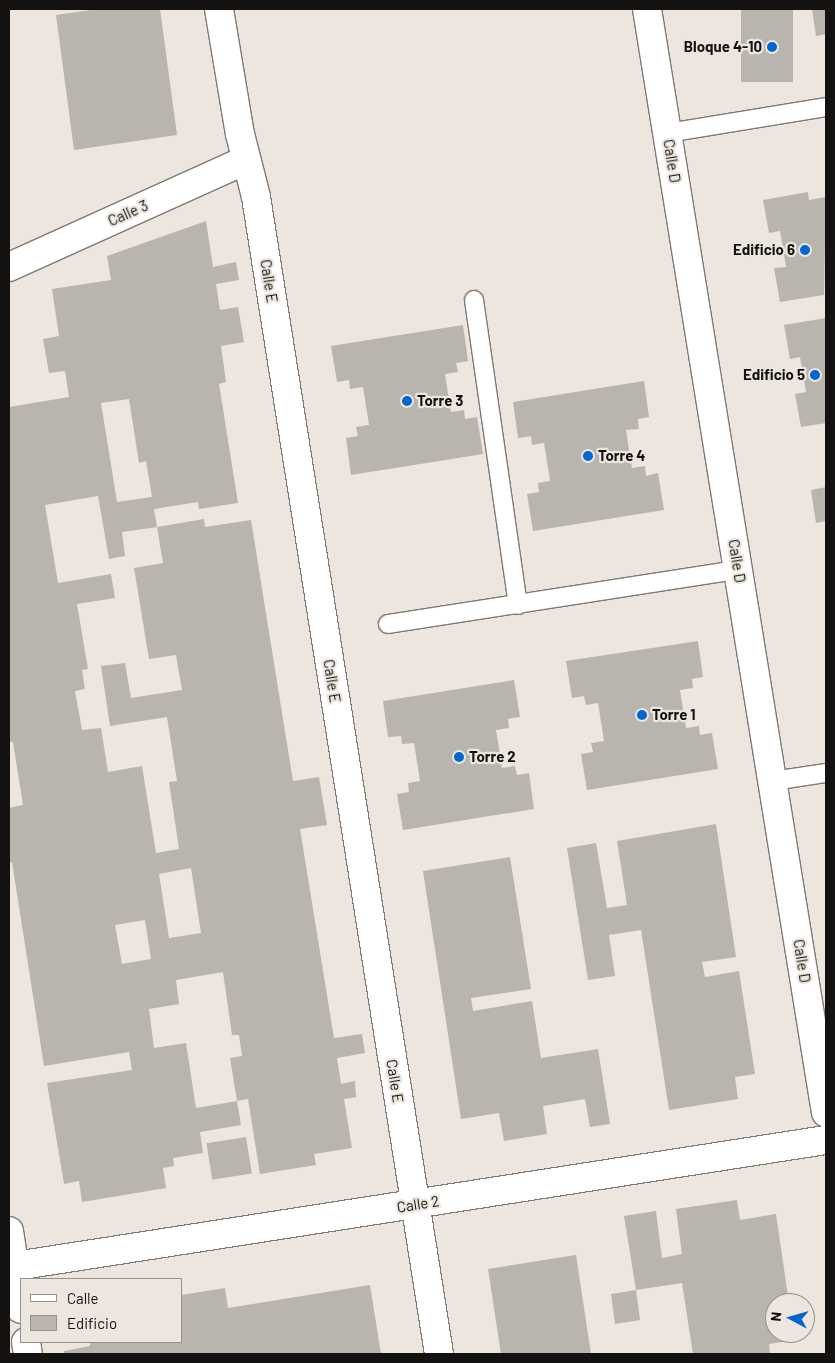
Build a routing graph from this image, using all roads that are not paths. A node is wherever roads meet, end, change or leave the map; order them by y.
1 (219, 9) edge
2 (647, 9) edge
3 (826, 107) edge
4 (668, 133) junction
5 (246, 160) junction
6 (9, 267) edge
7 (474, 300) dead end
8 (738, 570) junction
9 (518, 604) junction
10 (388, 624) dead end
11 (826, 773) edge
12 (772, 781) junction
13 (826, 1113) edge
14 (826, 1140) edge
15 (415, 1204) junction
16 (9, 1231) edge
17 (12, 1267) edge
18 (20, 1304) edge
19 (439, 1354) edge

1 - 5 street, Calle E
2 - 4 street, Calle D
3 - 4 lane
4 - 8 street, Calle D
5 - 6 street, Calle 3
5 - 15 street, Calle E
7 - 9 lane
8 - 9 lane
8 - 12 street, Calle D
9 - 10 lane
11 - 12 lane
12 - 13 street, Calle D
14 - 15 street, Calle 2
15 - 17 street, Calle 2
15 - 19 street, Calle E
16 - 17 street
17 - 18 street

